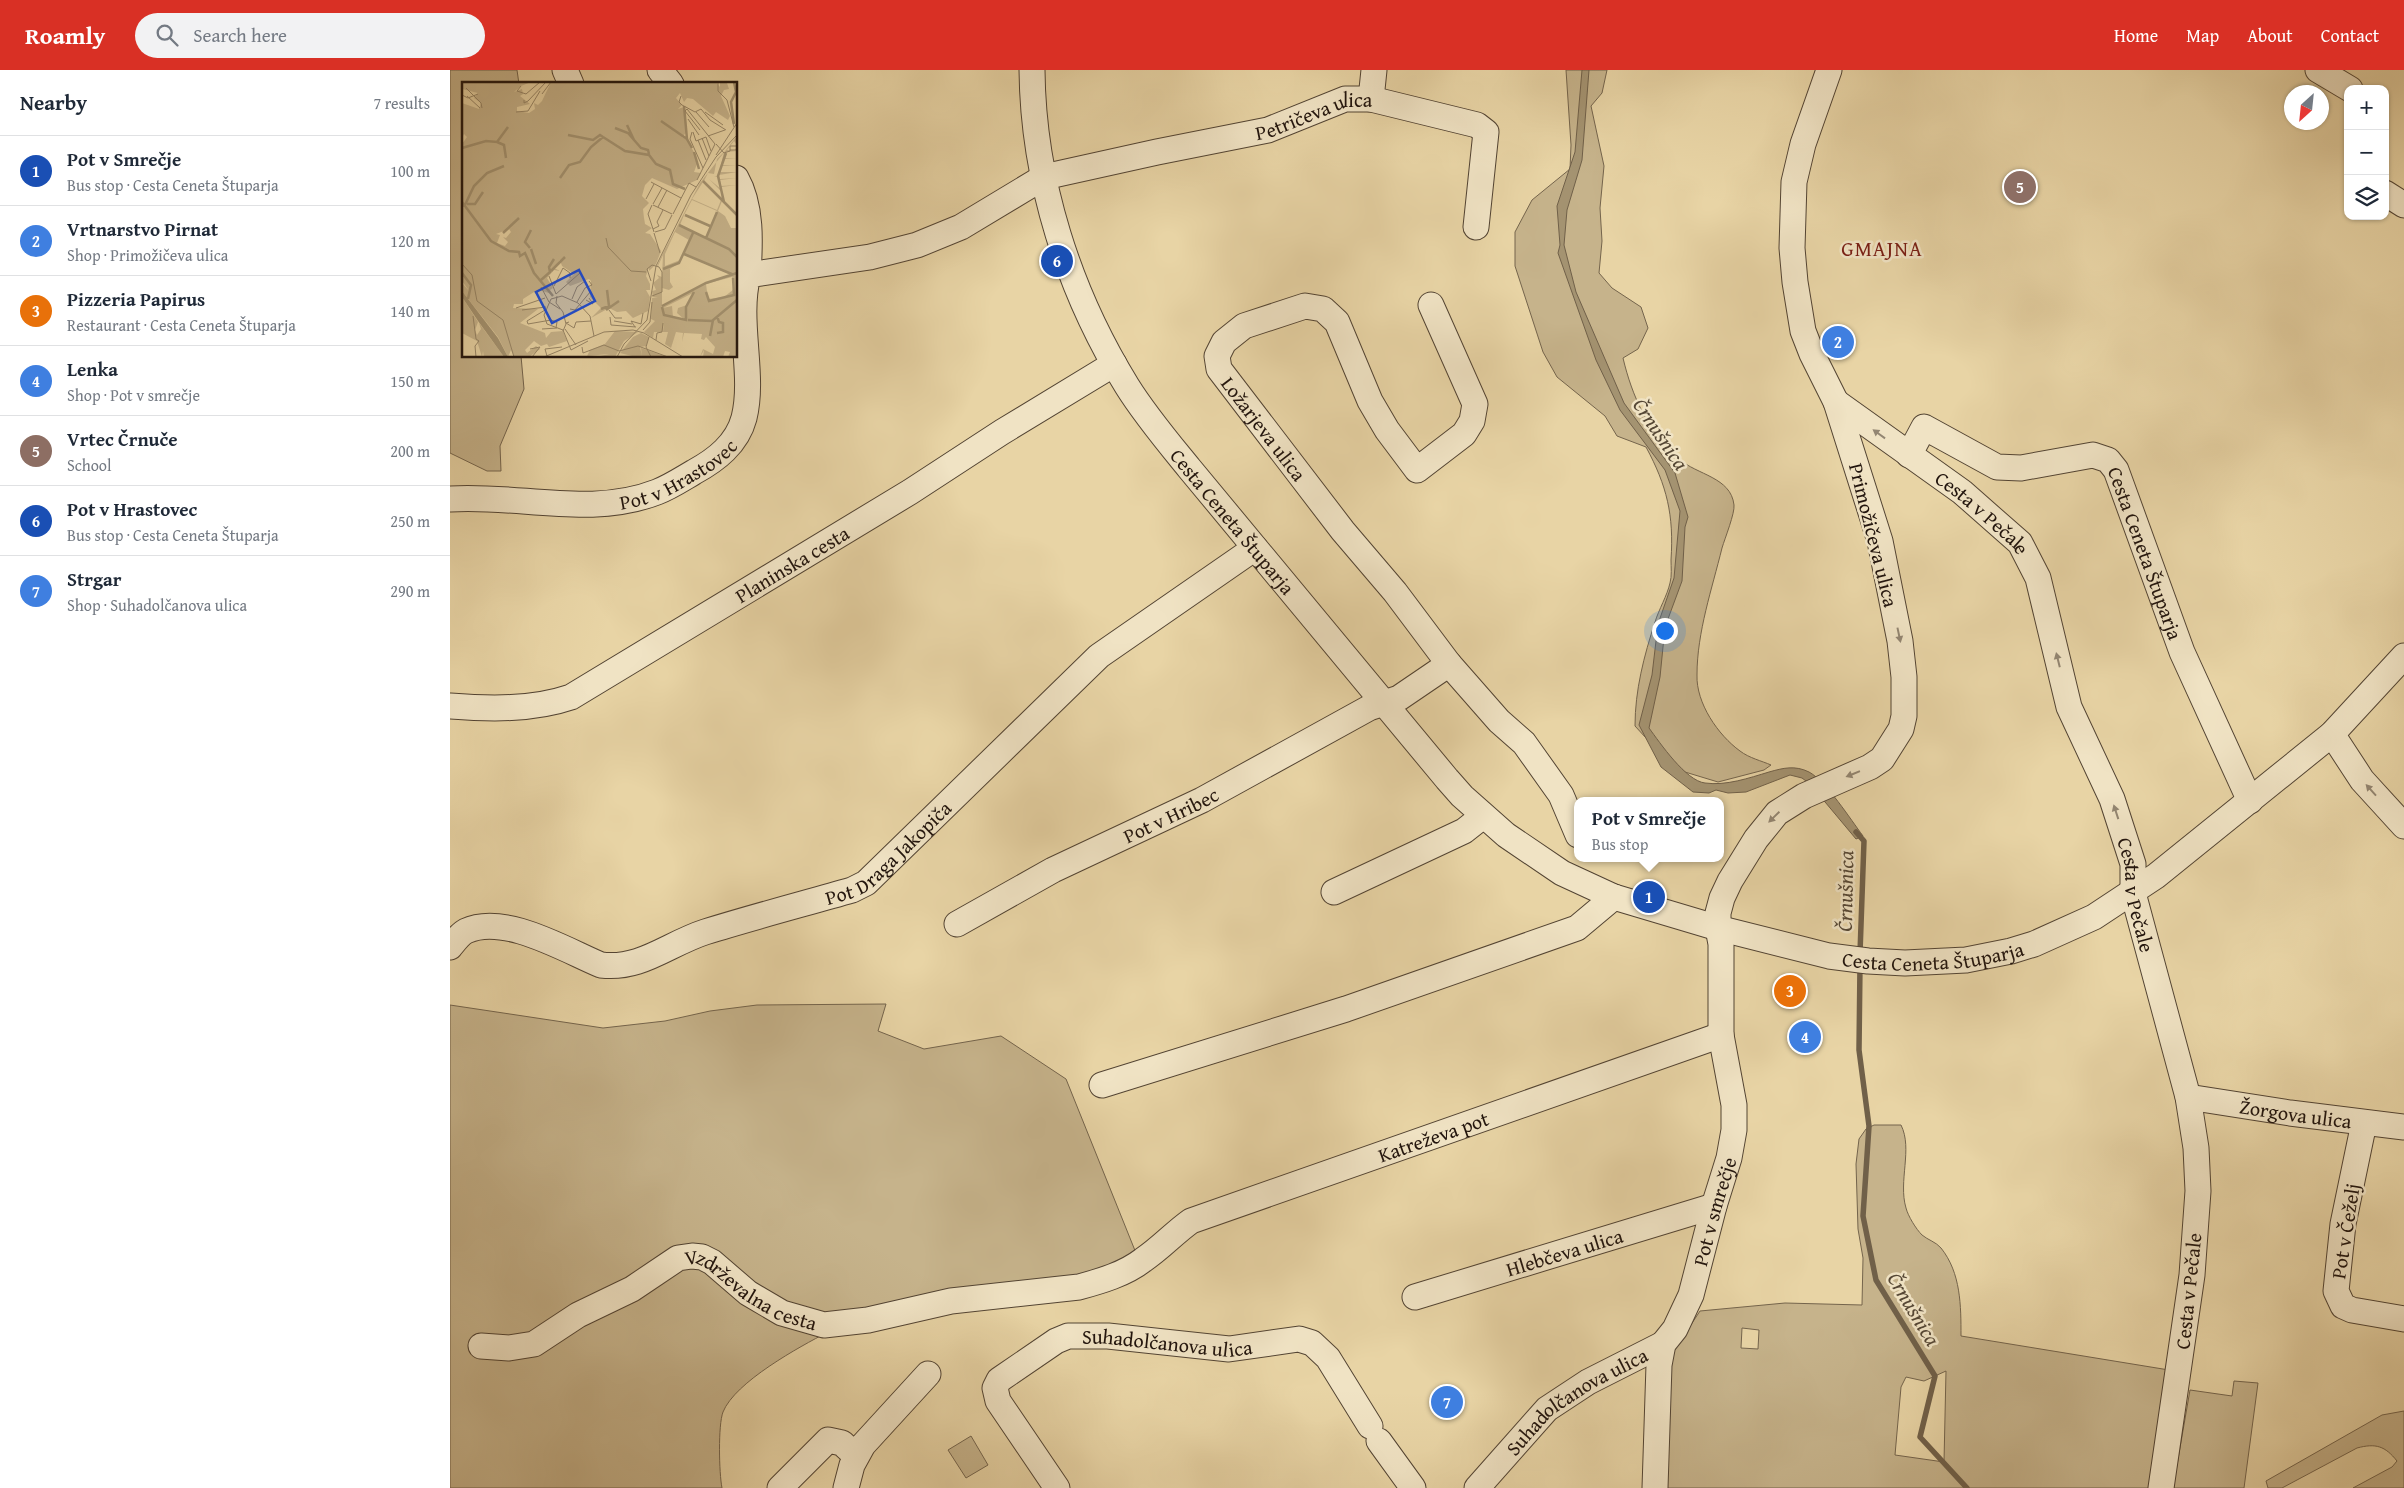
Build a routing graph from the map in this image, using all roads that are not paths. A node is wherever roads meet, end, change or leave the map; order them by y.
1 (565, 70) edge
2 (660, 70) edge
3 (1032, 70) edge
4 (1374, 70) edge
5 (1829, 70) edge
6 (2318, 70) edge
7 (570, 82) edge
8 (669, 82) edge
9 (2344, 85) edge
10 (1371, 99) junction
11 (1044, 177) junction
12 (738, 182) edge
13 (2389, 196) edge
14 (2404, 205) edge
15 (1476, 228) dead end
16 (748, 275) junction
17 (1431, 305) dead end
18 (1114, 364) junction
19 (1836, 402) junction
20 (1909, 456) junction
21 (450, 499) edge
22 (1255, 548) junction
23 (2404, 656) edge
24 (1449, 664) junction
25 (1384, 703) junction
26 (450, 706) edge
27 (2332, 734) junction
28 (2250, 801) junction
29 (1483, 816) junction
30 (1574, 826) edge
31 (2404, 826) edge
32 (1580, 862) edge
33 (1581, 883) junction
34 (1334, 892) dead end
35 (2133, 893) junction
36 (1614, 897) junction
37 (957, 924) dead end
38 (1718, 928) junction
39 (450, 947) edge
40 (1721, 1035) junction
41 (1102, 1085) dead end
42 (2188, 1097) junction
43 (2364, 1123) junction
44 (2404, 1127) edge
45 (1714, 1206) junction
46 (1154, 1252) joint
47 (1415, 1297) dead end
48 (2404, 1319) edge
49 (1662, 1344) junction
50 (481, 1346) dead end
51 (928, 1374) dead end
52 (856, 1456) junction
53 (780, 1488) edge
54 (846, 1488) edge
55 (1057, 1488) edge
56 (1413, 1488) edge
57 (1477, 1488) edge
58 (1655, 1488) edge
59 (2161, 1488) edge

1 - 7 street
2 - 8 street
3 - 11 street, Cesta Ceneta Štuparja
4 - 10 street
5 - 19 street, Primožičeva ulica
6 - 9 street
10 - 11 street, Petričeva ulica
10 - 15 street, Petričeva ulica
11 - 16 street
11 - 18 street, Cesta Ceneta Štuparja
12 - 16 street, Pot v Hrastovec
13 - 14 street
16 - 21 street, Pot v Hrastovec
17 - 24 street, Ložarjeva ulica
18 - 22 street, Cesta Ceneta Štuparja
18 - 26 street, Planinska cesta
20 -> 19 street, Cesta v Pečale
19 -> 38 street, Primožičeva ulica
20 - 28 street, Cesta Ceneta Štuparja
35 -> 20 street, Cesta v Pečale
22 - 25 street, Cesta Ceneta Štuparja
22 - 39 street, Pot Draga Jakopiča
23 - 27 street, Cesta Ceneta Štuparja
24 - 25 street, Pot v Hribec
24 - 30 street
25 - 29 street, Cesta Ceneta Štuparja
25 - 37 street, Pot v Hribec
27 - 28 street, Cesta Ceneta Štuparja
31 -> 27 street
28 - 35 street, Cesta Ceneta Štuparja
29 - 33 street, Cesta Ceneta Štuparja
29 - 34 street
32 - 33 street
33 - 36 street, Cesta Ceneta Štuparja
35 - 38 street, Cesta Ceneta Štuparja
35 - 42 street, Cesta v Pečale
36 - 38 street, Cesta Ceneta Štuparja
36 - 41 street
38 - 40 street, Pot v smrečje
40 - 45 street, Pot v smrečje
40 - 46 street, Katreževa pot
42 - 43 street, Žorgova ulica
42 - 59 street, Cesta v Pečale
43 - 44 street, Žorgova ulica
43 - 48 street, Pot v Čeželj
45 - 47 street, Hlebčeva ulica
45 - 49 street, Pot v smrečje
46 - 50 street, Vzdrževalna cesta
49 - 57 street, Suhadolčanova ulica
49 - 58 street
51 - 52 street
52 - 53 street
52 - 54 street
55 - 56 street, Suhadolčanova ulica

